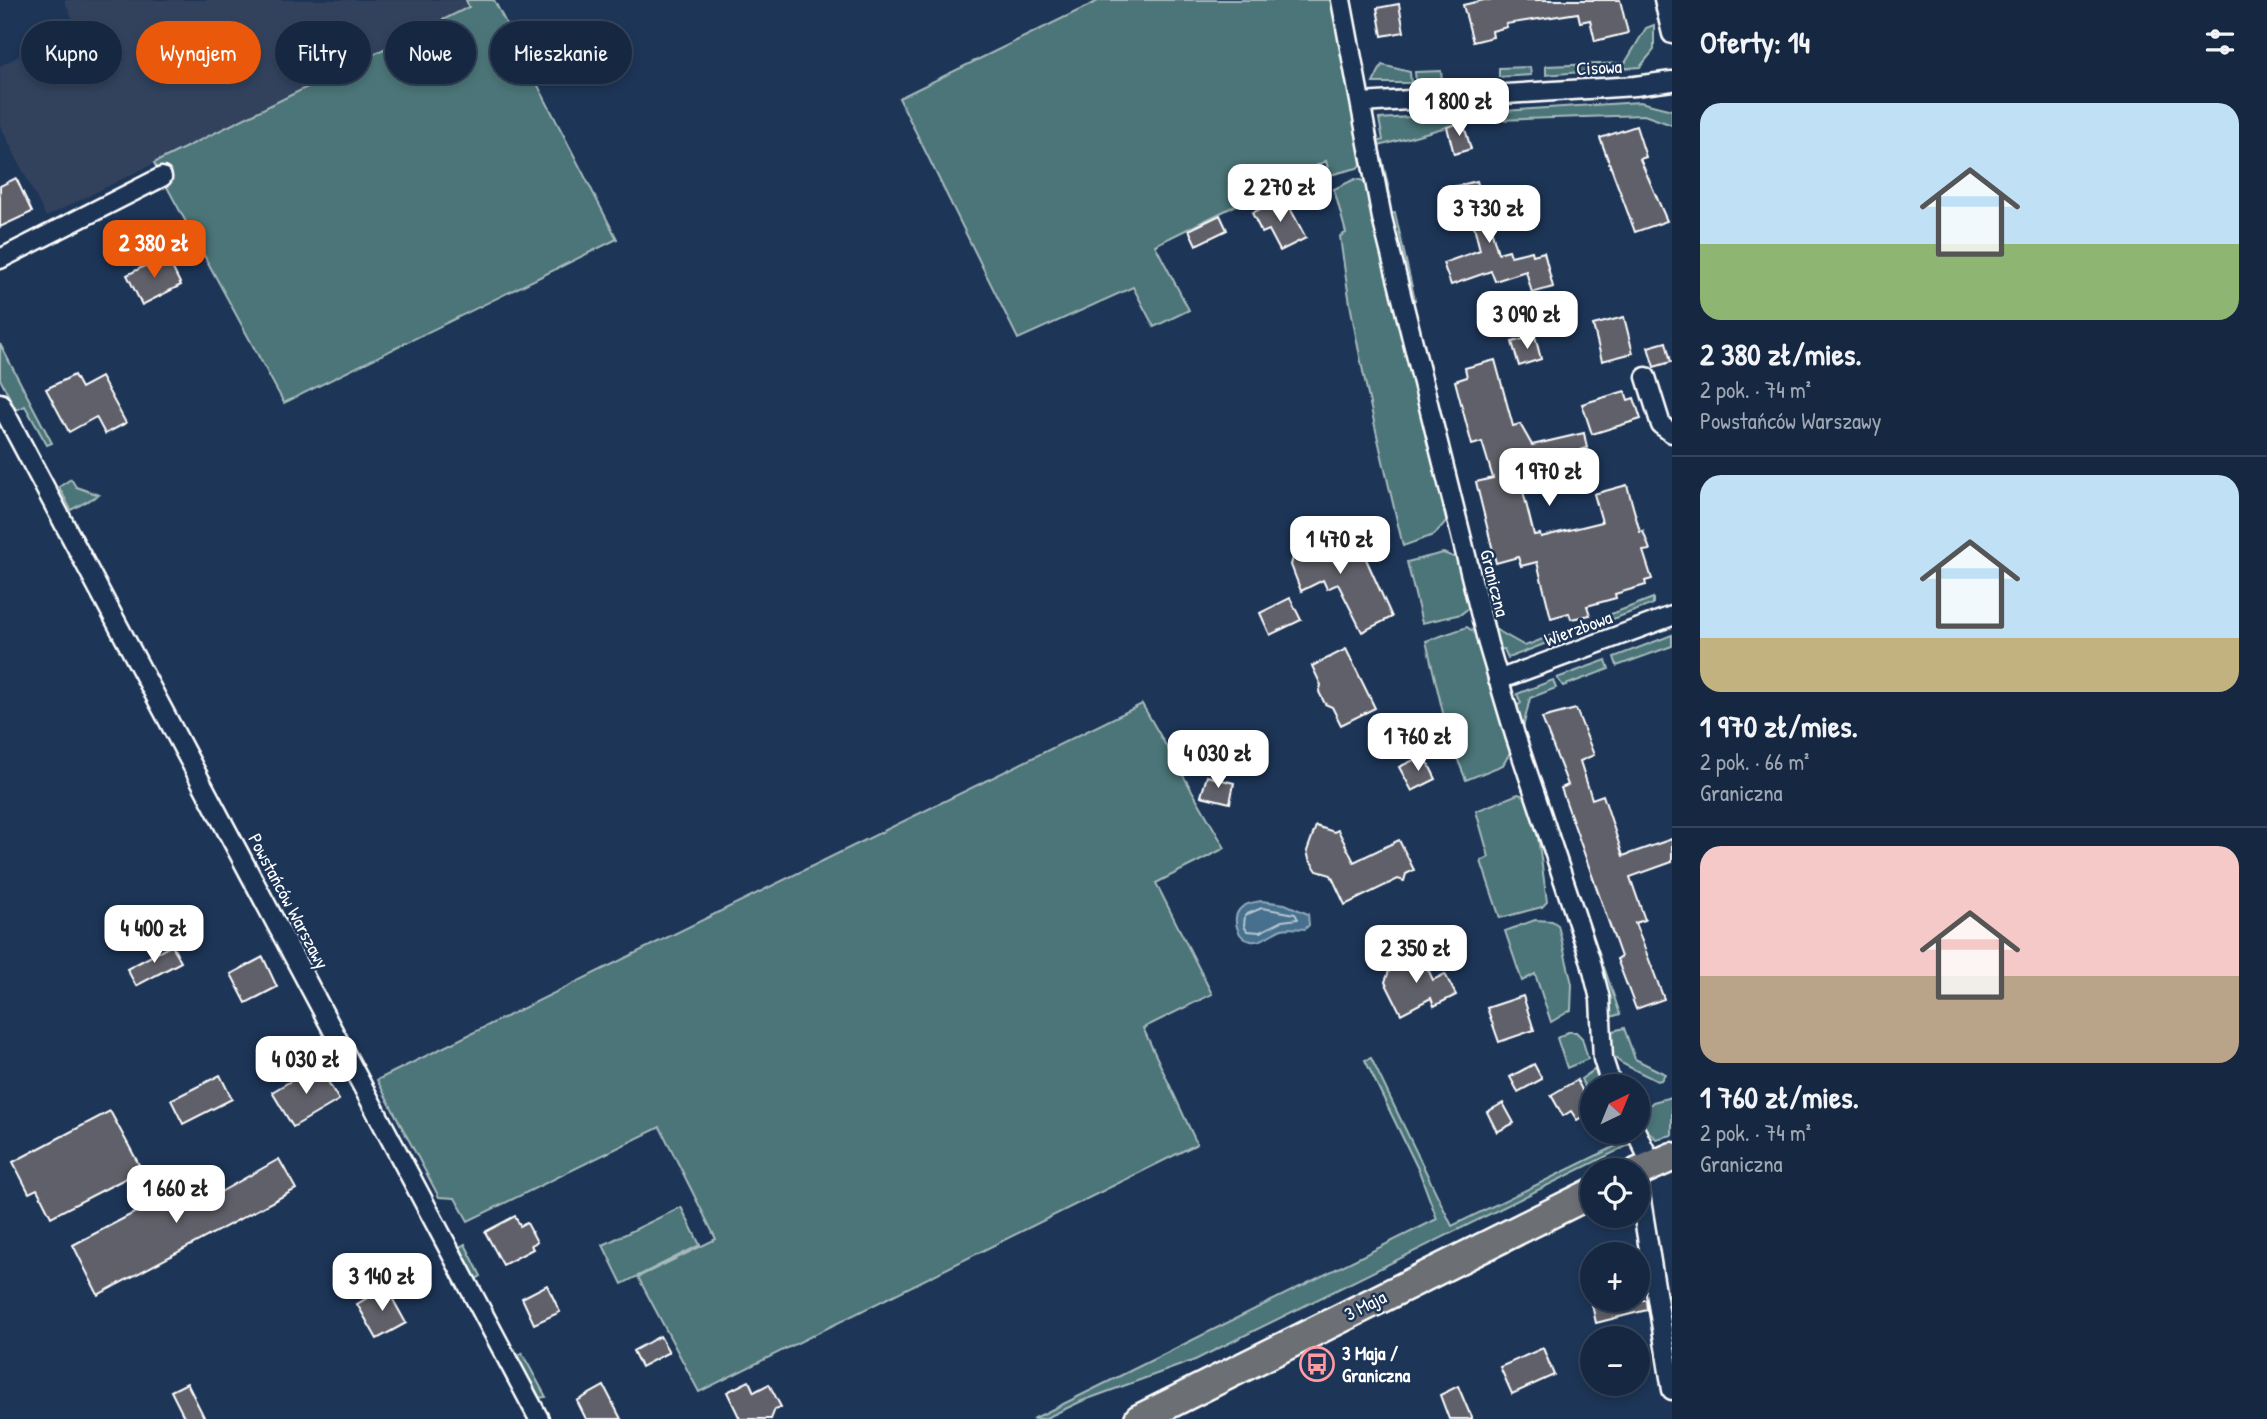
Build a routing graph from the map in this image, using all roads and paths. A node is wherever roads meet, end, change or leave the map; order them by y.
1 (1341, 0) edge
2 (1664, 0) edge
3 (1672, 34) edge
4 (1672, 81) edge
5 (1361, 103) junction
6 (162, 177) dead end
7 (0, 259) edge
8 (1646, 377) dead end
9 (0, 402) edge
10 (1672, 433) edge
11 (1672, 616) edge
12 (1498, 680) junction
13 (1608, 1074) edge
14 (1650, 1169) edge
15 (1580, 1199) edge
16 (1672, 1390) edge
17 (540, 1419) edge
18 (1139, 1419) edge

1 - 5 street, Graniczna
2 - 3 street
4 - 5 street, Cisowa
5 - 12 street, Graniczna
6 - 7 street
8 - 10 street
9 - 17 street, Powstańców Warszawy
11 - 12 street, Wierzbowa
12 - 13 street, Graniczna
14 - 16 street
15 - 18 main road, 3 Maja

